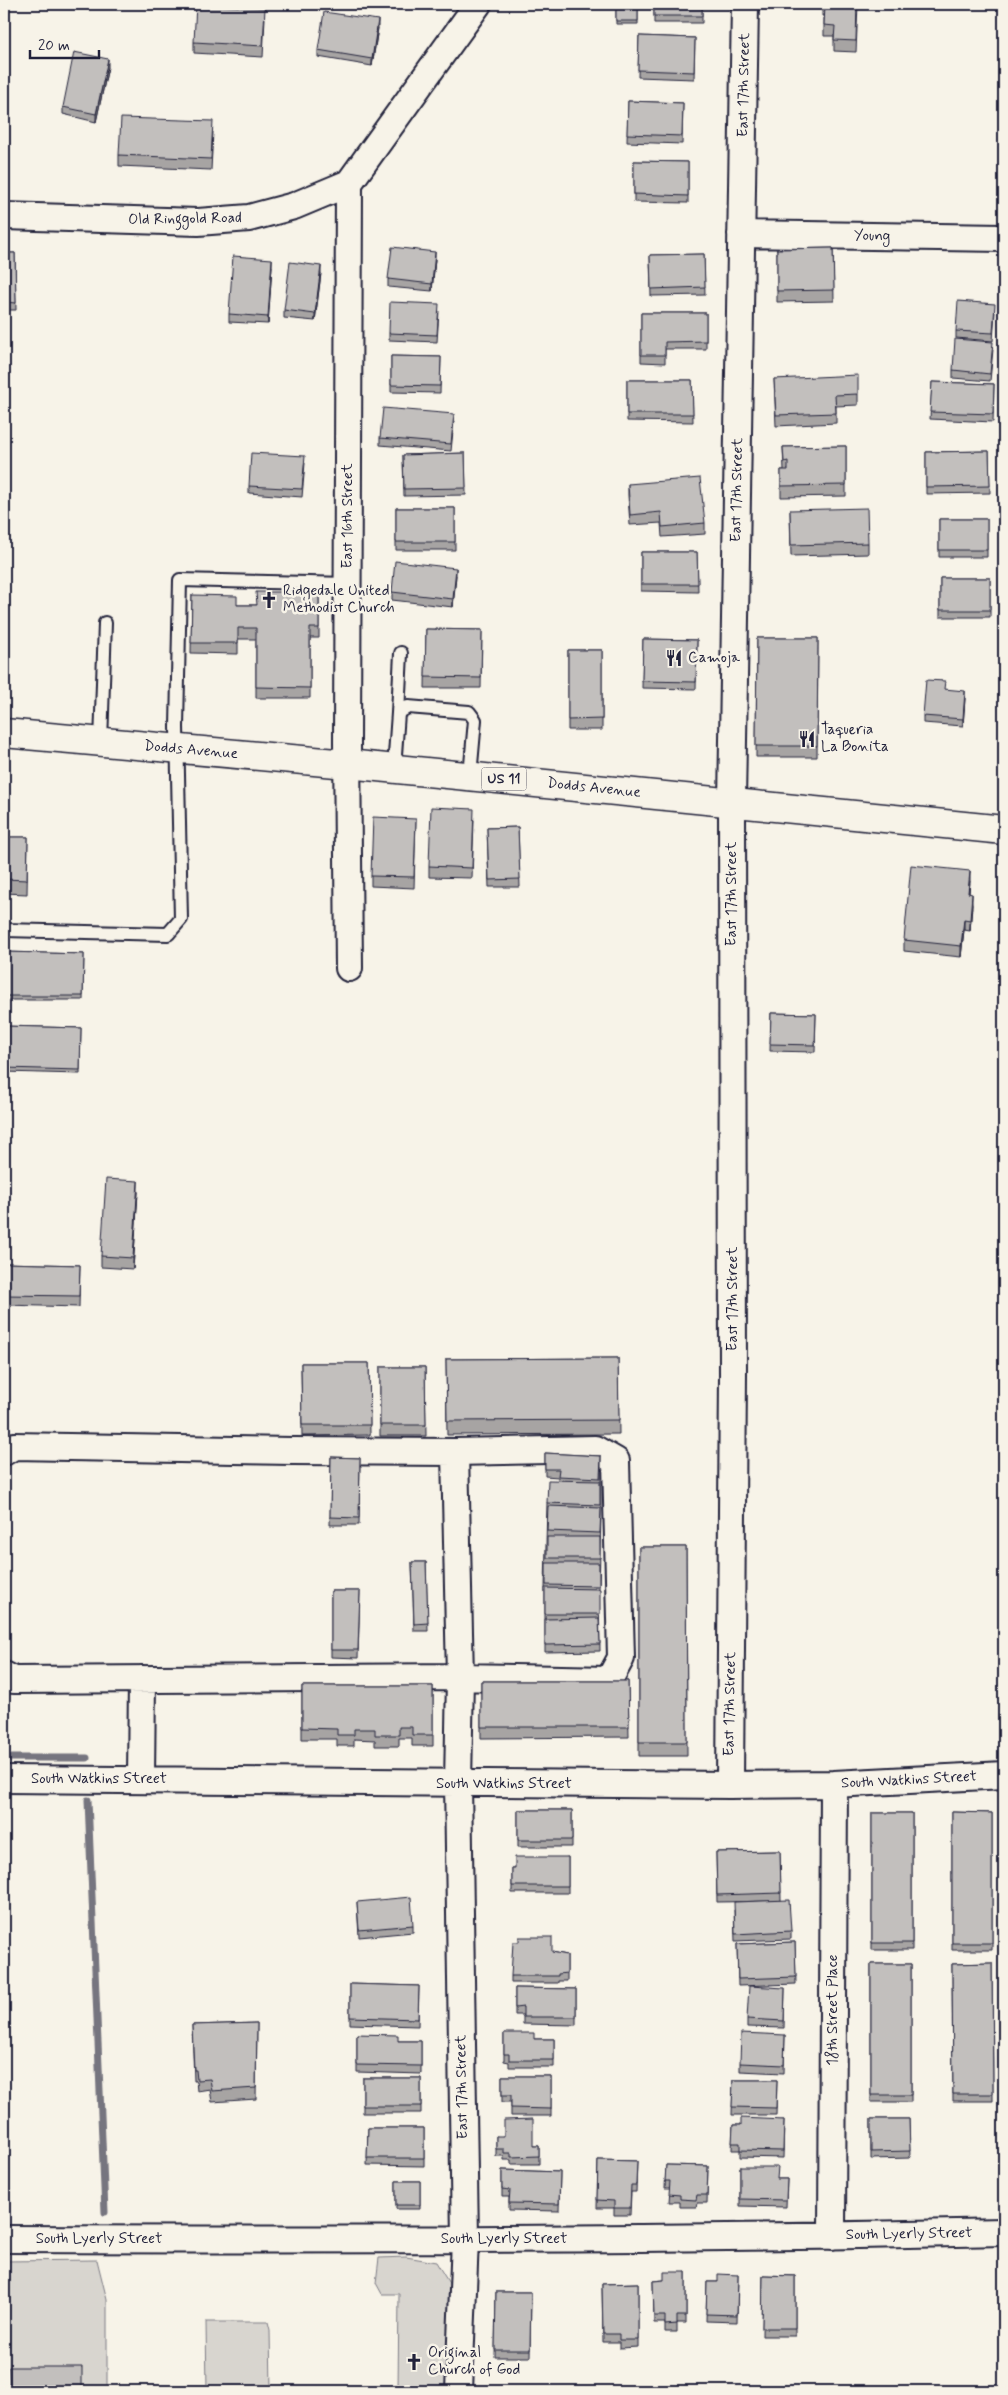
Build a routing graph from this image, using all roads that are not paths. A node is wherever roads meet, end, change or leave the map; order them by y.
1 (478, 4) edge
2 (746, 4) edge
3 (349, 183) junction
4 (4, 216) edge
5 (741, 234) junction
6 (1004, 238) edge
7 (348, 584) junction
8 (105, 623) dead end
9 (401, 653) dead end
10 (398, 712) junction
11 (4, 733) edge
12 (101, 743) junction
13 (178, 748) junction
14 (347, 764) junction
15 (394, 769) junction
16 (470, 776) junction
17 (732, 802) junction
18 (1004, 830) edge
19 (4, 930) edge
20 (349, 968) dead end
21 (4, 1452) edge
22 (455, 1452) junction
23 (4, 1675) edge
24 (460, 1677) junction
25 (142, 1679) junction
26 (1004, 1775) edge
27 (4, 1779) edge
28 (141, 1779) junction
29 (458, 1783) junction
30 (834, 1784) junction
31 (730, 1785) junction
32 (1004, 2232) edge
33 (832, 2236) junction
34 (465, 2239) junction
35 (4, 2240) edge
36 (459, 2391) edge

1 - 3 street
2 - 5 street, East 17th Street
3 - 4 street, Old Ringgold Road
3 - 7 street, East 16th Street
5 - 6 street, Young
5 - 17 street, East 17th Street
7 - 13 lane
7 - 14 street, East 16th Street
8 - 12 lane
9 - 10 lane
10 - 15 lane
10 - 16 lane
11 - 12 main road, Dodds Avenue / US 11
12 - 13 main road, Dodds Avenue / US 11
13 - 14 main road, Dodds Avenue / US 11
13 - 19 lane
14 - 15 main road, Dodds Avenue / US 11
14 - 20 street, East 16th Street
15 - 16 main road, Dodds Avenue / US 11
16 - 17 main road, Dodds Avenue / US 11
17 - 18 main road, Dodds Avenue / US 11
17 - 31 street, East 17th Street
21 - 22 street
22 - 24 street, East 17th Street
22 - 24 street
23 - 25 street
24 - 25 street
24 - 29 street, East 17th Street
25 - 28 street
26 - 30 street, South Watkins Street
27 - 28 street, South Watkins Street
28 - 29 street, South Watkins Street
29 - 31 street, South Watkins Street
29 - 34 street, East 17th Street
30 - 31 street, South Watkins Street
30 - 33 street, 18th Street Place
32 - 33 street, South Lyerly Street
33 - 34 street, South Lyerly Street
34 - 35 street, South Lyerly Street
34 - 36 street, East 17th Street

